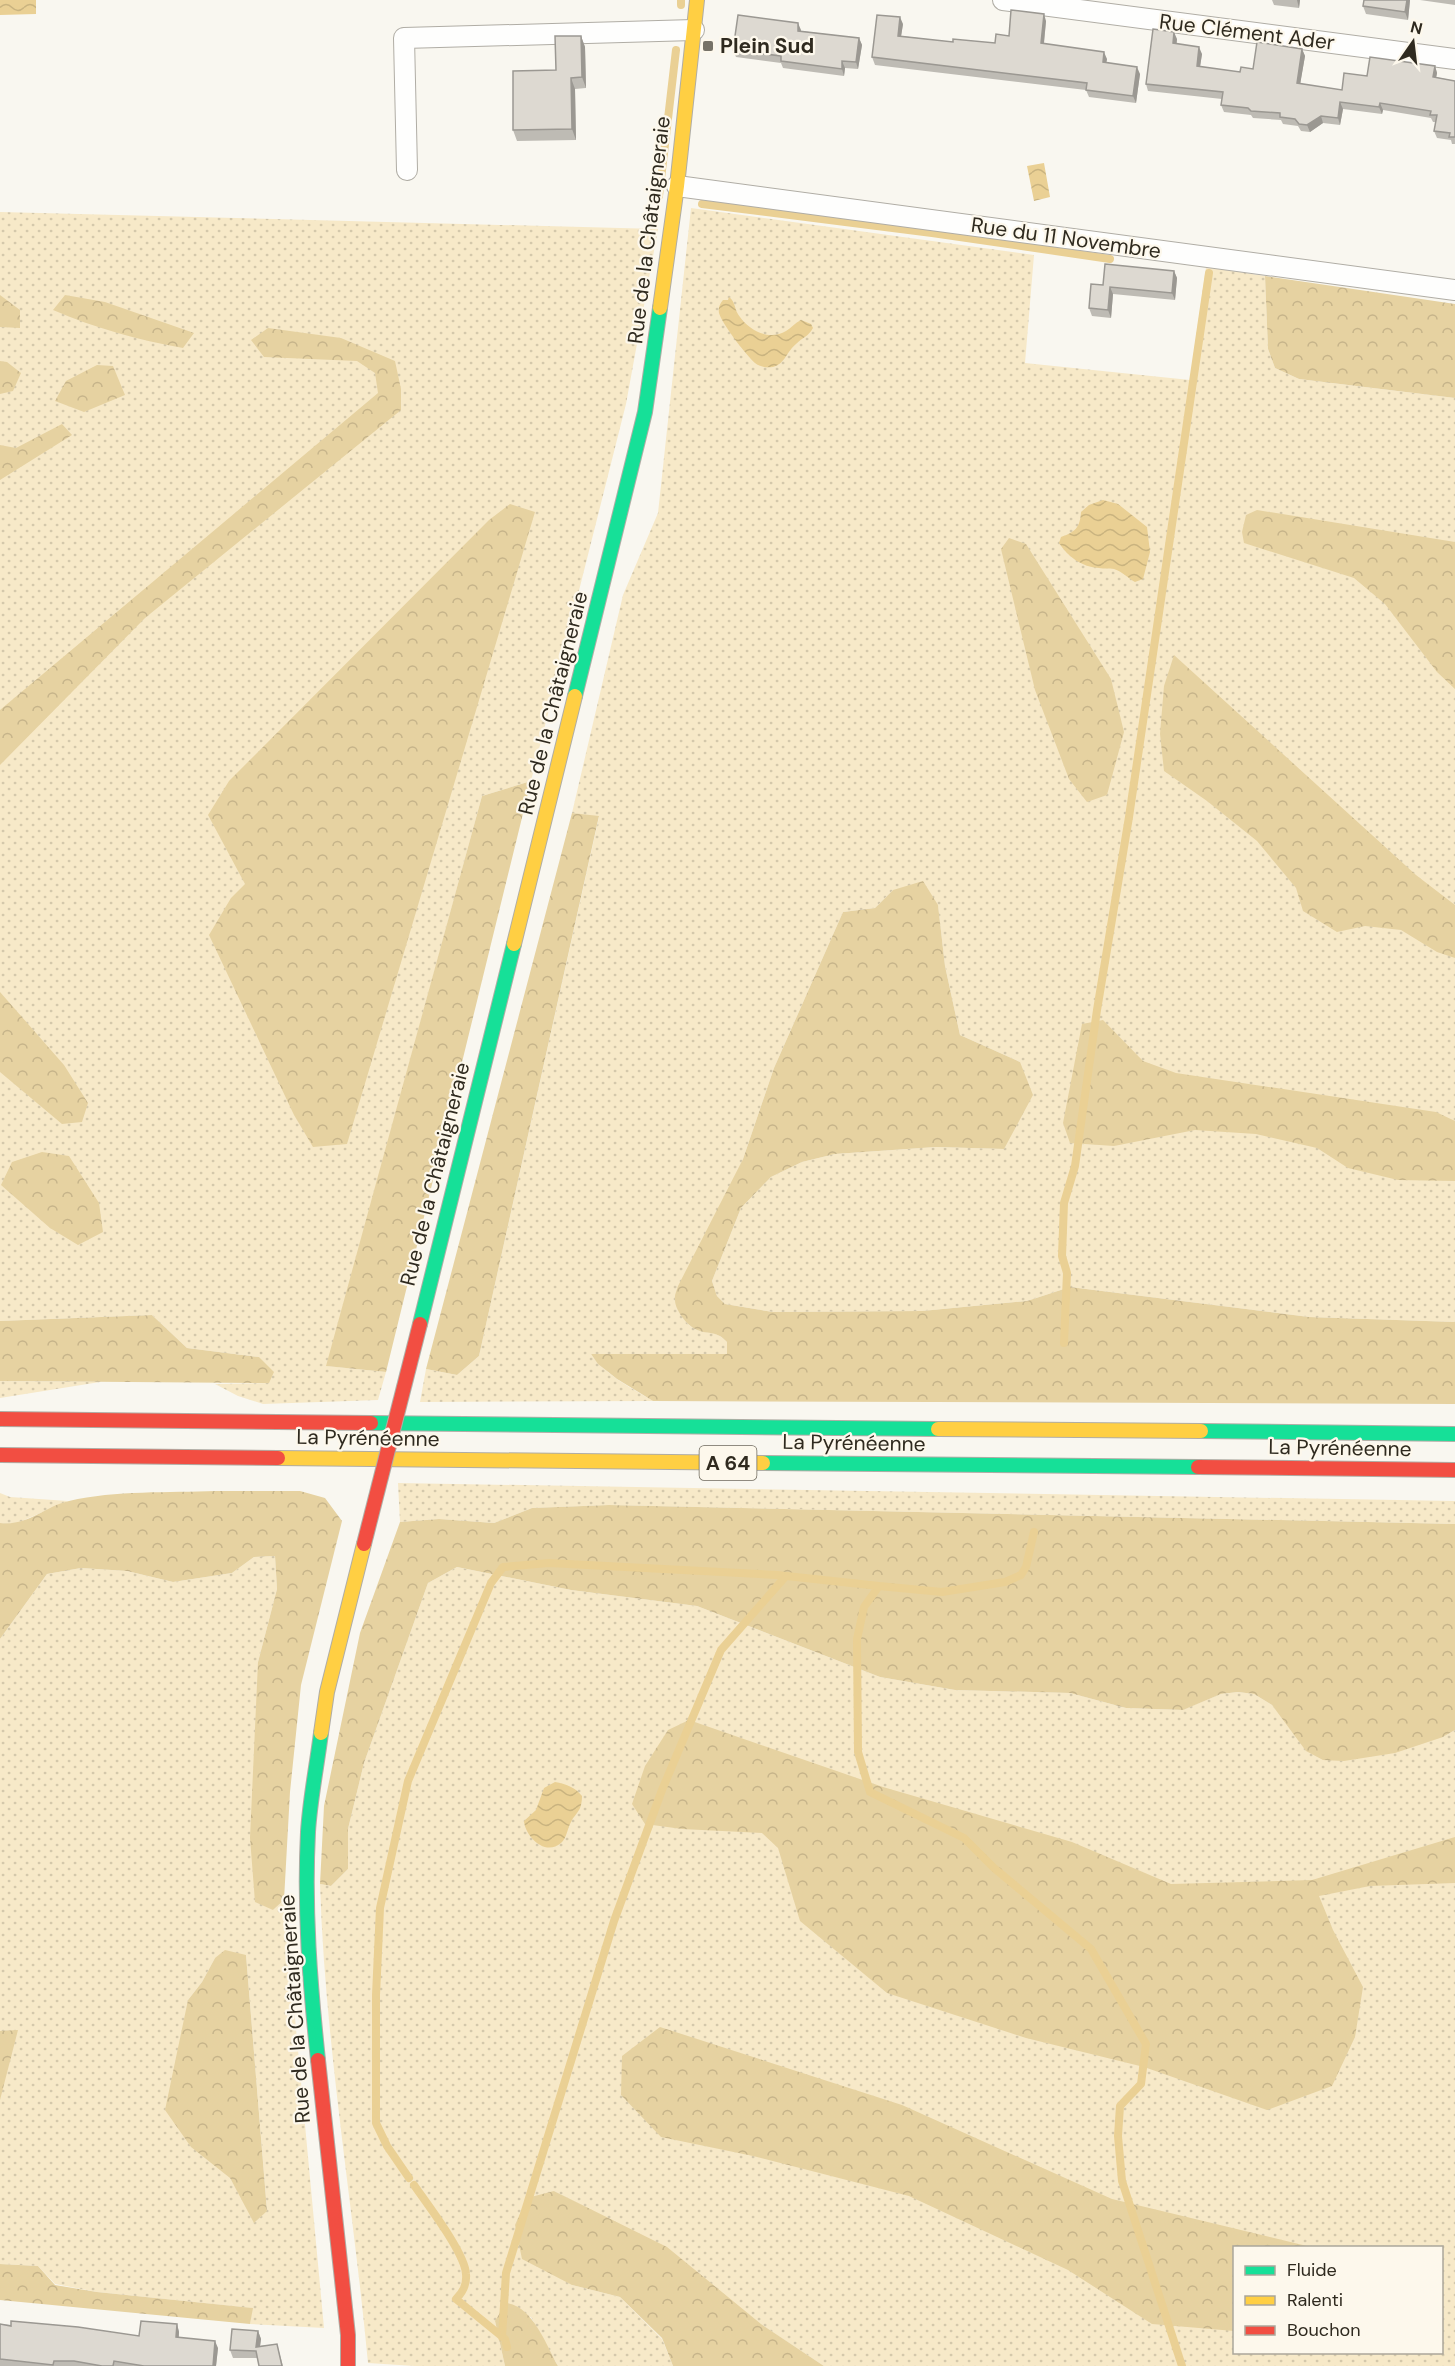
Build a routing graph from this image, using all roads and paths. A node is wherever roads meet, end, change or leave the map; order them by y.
1 (697, 0) edge
2 (1004, 0) edge
3 (694, 30) junction
4 (1455, 59) edge
5 (407, 170) dead end
6 (677, 186) junction
7 (1455, 290) edge
8 (0, 1419) edge
9 (1455, 1434) edge
10 (0, 1455) edge
11 (1455, 1470) edge
12 (348, 2366) edge

1 - 3 main road, Rue de la Châtaigneraie
2 - 4 street, Rue Clément Ader
3 - 5 street
3 - 6 main road, Rue de la Châtaigneraie
6 - 7 street, Rue du 11 Novembre
6 - 12 main road, Rue de la Châtaigneraie, bridge
8 - 9 main road, La Pyrénéenne / A 64
10 - 11 main road, La Pyrénéenne / A 64

